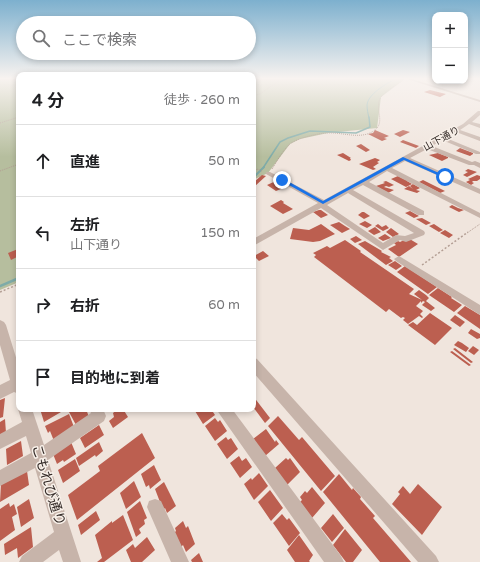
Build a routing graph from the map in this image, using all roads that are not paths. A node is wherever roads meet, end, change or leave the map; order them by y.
1 (480, 113) edge
2 (474, 120) edge
3 (480, 126) edge
4 (455, 130) junction
5 (441, 138) junction
6 (480, 139) edge
7 (426, 146) junction
8 (478, 152) dead end
9 (404, 158) junction
10 (480, 166) edge
11 (386, 168) junction
12 (268, 173) road end
13 (362, 182) junction
14 (480, 184) edge
15 (347, 190) junction
16 (477, 191) edge
17 (322, 204) junction
18 (421, 213) dead end
19 (480, 216) edge
20 (256, 241) edge
21 (399, 259) dead end
22 (480, 311) edge
23 (0, 325) edge
24 (256, 366) edge
25 (16, 373) edge
26 (16, 380) edge
27 (0, 392) edge
28 (26, 412) edge
29 (97, 412) edge
30 (225, 412) edge
31 (30, 426) junction
32 (0, 442) edge
33 (40, 457) junction
34 (0, 478) edge
35 (155, 507) dead end
36 (64, 536) junction
37 (28, 562) edge
38 (72, 562) edge
39 (180, 562) edge
40 (335, 562) edge
41 (430, 562) edge

1 - 2 street, 山下通り
2 - 3 street
2 - 4 street, 山下通り
4 - 5 street, 山下通り
4 - 6 street
5 - 7 street, 山下通り
5 - 8 street
7 - 9 street, 山下通り
7 - 10 street
9 - 11 street, 山下通り
9 - 16 street
11 - 13 street, 山下通り
11 - 19 street
12 - 17 street
13 - 15 street, 山下通り
13 - 18 street
14 - 16 street
15 - 17 street, 山下通り
15 - 17 street
17 - 20 street, 山下通り
21 - 22 street
23 - 25 street
24 - 41 street
26 - 27 street
28 - 31 street, こもれび通り
29 - 33 street
30 - 40 street
31 - 32 street
31 - 33 street, こもれび通り
33 - 34 street
33 - 36 street, こもれび通り
35 - 39 street
36 - 37 street
36 - 38 street, こもれび通り

